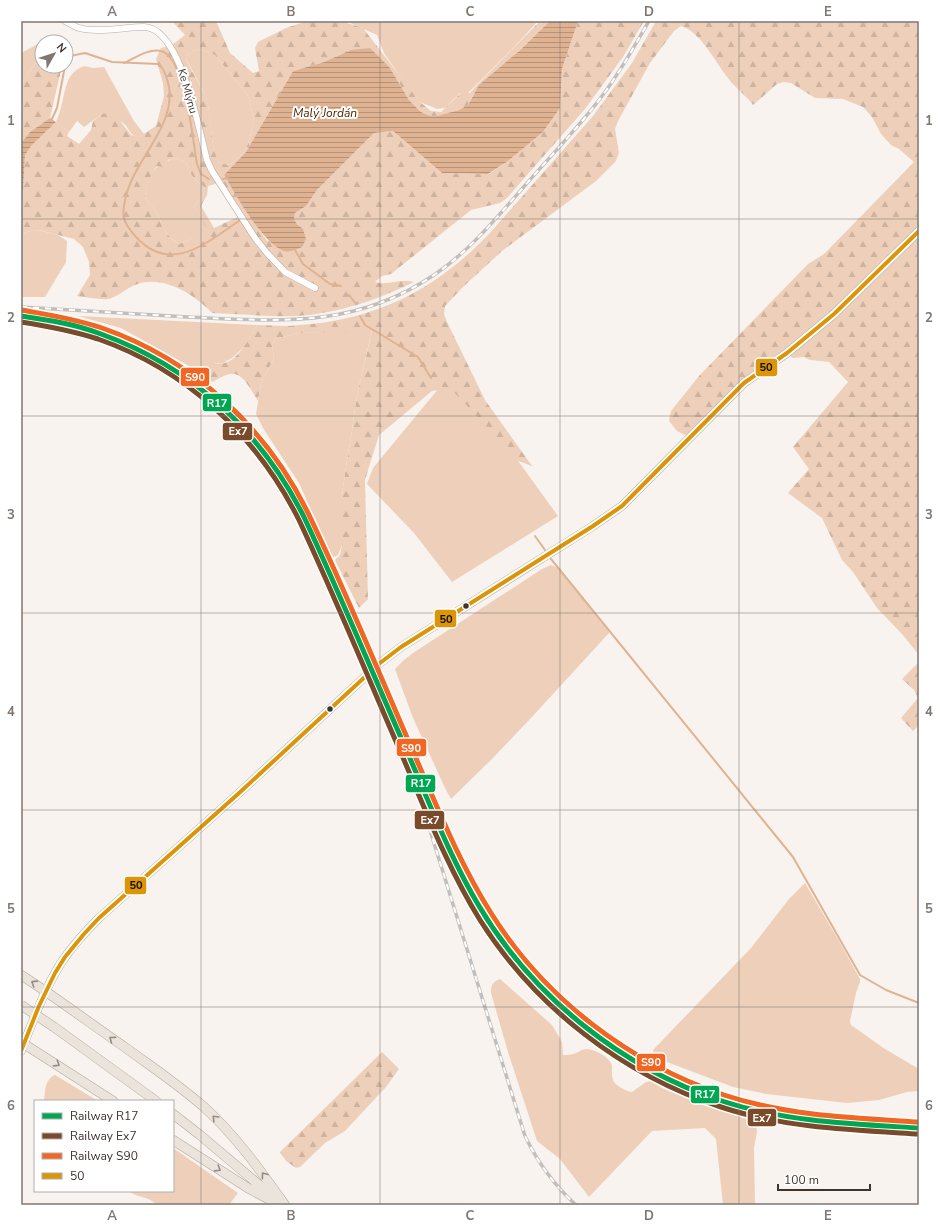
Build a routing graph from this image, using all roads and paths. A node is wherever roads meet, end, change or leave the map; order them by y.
1 (65, 21) edge
2 (919, 231) edge
3 (315, 288) dead end
4 (21, 975) edge
5 (46, 991) junction
6 (21, 1005) edge
7 (22, 1045) edge
8 (111, 1100) edge
9 (155, 1100) edge
10 (174, 1115) edge
11 (174, 1141) edge
12 (279, 1205) edge
13 (284, 1205) edge

1 - 3 street, Ke Mlýnu
2 - 5 street
5 -> 4 main road
5 - 7 street
13 -> 5 main road
6 - 9 main road, bridge
7 -> 8 main road
10 - 13 main road
11 -> 12 main road

